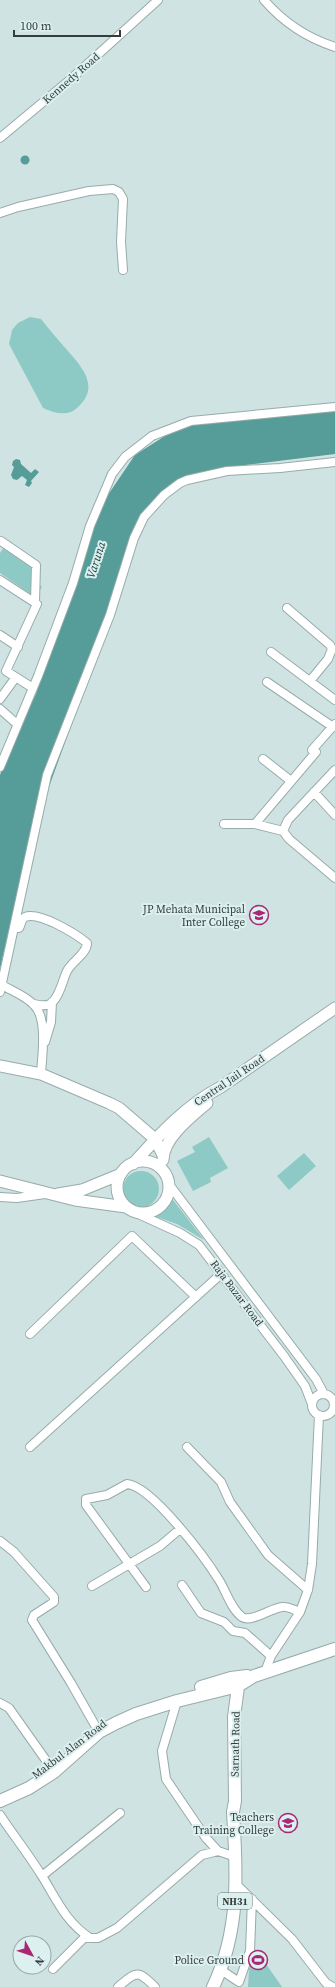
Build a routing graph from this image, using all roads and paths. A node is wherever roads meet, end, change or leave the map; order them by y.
1 (158, 0) edge
2 (264, 0) edge
3 (335, 47) edge
4 (0, 138) edge
5 (0, 213) edge
6 (123, 270) dead end
7 (335, 407) edge
8 (335, 462) edge
9 (0, 542) edge
10 (0, 580) edge
11 (35, 602) junction
12 (287, 608) dead end
13 (0, 635) edge
14 (18, 647) junction
15 (271, 652) dead end
16 (3, 669) edge
17 (16, 677) junction
18 (310, 681) junction
19 (267, 682) dead end
20 (33, 688) junction
21 (0, 699) edge
22 (335, 700) edge
23 (0, 709) edge
24 (17, 724) junction
25 (334, 725) edge
26 (263, 759) dead end
27 (0, 767) edge
28 (335, 770) edge
29 (290, 781) junction
30 (314, 792) junction
31 (335, 815) edge
32 (224, 824) dead end
33 (255, 824) junction
34 (283, 831) junction
35 (335, 865) edge
36 (332, 875) edge
37 (14, 928) junction
38 (1, 989) edge
39 (52, 1002) junction
40 (34, 1004) junction
41 (335, 1008) edge
42 (42, 1050) junction
43 (3, 1066) edge
44 (41, 1074) junction
45 (221, 1087) junction
46 (155, 1139) junction
47 (163, 1155) junction
48 (133, 1164) junction
49 (163, 1172) junction
50 (121, 1174) junction
51 (0, 1181) edge
52 (168, 1183) junction
53 (51, 1194) junction
54 (0, 1197) edge
55 (130, 1209) junction
56 (221, 1274) junction
57 (196, 1297) junction
58 (30, 1334) dead end
59 (330, 1395) edge
60 (312, 1404) junction
61 (334, 1410) edge
62 (319, 1415) junction
63 (30, 1447) dead end
64 (187, 1447) dead end
65 (180, 1529) junction
66 (0, 1541) edge
67 (130, 1565) junction
68 (182, 1585) dead end
69 (92, 1586) dead end
70 (146, 1587) dead end
71 (308, 1590) junction
72 (300, 1612) junction
73 (335, 1649) edge
74 (271, 1656) junction
75 (260, 1674) junction
76 (235, 1682) junction
77 (176, 1701) junction
78 (0, 1703) edge
79 (96, 1727) junction
80 (50, 1766) junction
81 (0, 1794) edge
82 (0, 1801) edge
83 (120, 1813) dead end
84 (0, 1815) edge
85 (218, 1851) junction
86 (236, 1857) junction
87 (42, 1876) junction
88 (236, 1884) junction
89 (252, 1900) junction
90 (90, 1938) junction
91 (53, 1969) dead end
92 (221, 1970) junction
93 (118, 1987) edge
94 (155, 1987) edge
95 (213, 1987) edge
96 (333, 1987) edge

1 - 4 street, Kennedy Road
2 - 3 street
5 - 6 street
7 - 20 street
8 - 37 street
9 - 11 street
10 - 11 street
11 - 14 street
12 - 18 street
13 - 14 street
14 - 16 street
15 - 18 street
16 - 17 street
17 - 20 street
17 - 21 street
18 - 22 street
19 - 25 street
20 - 24 street
23 - 24 street
24 - 27 street
25 - 29 street
26 - 29 street
28 - 30 street
29 - 33 street
30 - 31 street
30 - 34 street
32 - 33 street
33 - 34 street
34 - 36 street
35 - 36 street
37 - 38 street
37 - 39 street
38 - 40 street
39 - 40 street
39 - 42 street
40 - 42 street
41 - 45 main road, Central Jail Road
42 - 44 street
43 - 44 main road
44 - 46 main road
45 - 46 main road, Central Jail Road
45 - 47 main road
46 - 47 main road
46 - 48 main road, Central Jail Road
47 - 49 main road
48 - 49 main road
48 - 50 main road
49 - 52 main road
50 - 53 main road
50 - 55 main road
51 - 53 main road
52 - 55 main road
52 - 59 street
53 - 54 street
53 - 55 main road
55 - 56 street, Raja Bazar Road
56 - 57 street
56 - 60 street, Raja Bazar Road
57 - 58 street
57 - 63 street
59 - 60 street
59 - 61 street
60 - 62 street
61 - 62 street
62 - 71 street
64 - 71 street
65 - 67 street
65 - 67 street
65 - 72 street
66 - 79 street
67 - 69 street
67 - 70 street
68 - 74 street
71 - 72 street
72 - 74 street
73 - 75 highway
74 - 75 street
75 - 76 highway
76 - 77 highway, Makbul Alan Road
76 - 79 highway, Makbul Alan Road
76 - 86 highway, Sarnath Road / NH31
77 - 82 highway, Makbul Alan Road
77 - 85 street
78 - 80 street
79 - 80 highway, Makbul Alan Road
80 - 81 highway, Makbul Alan Road
83 - 87 street
84 - 87 street
85 - 86 street
85 - 90 street
86 - 88 highway, Sarnath Road / NH31
87 - 90 street
88 - 89 street
88 - 92 highway, Sarnath Road / NH31
89 - 92 street
89 - 96 street
90 - 91 street
92 - 95 highway, Sarnath Road / NH31
93 - 94 street

